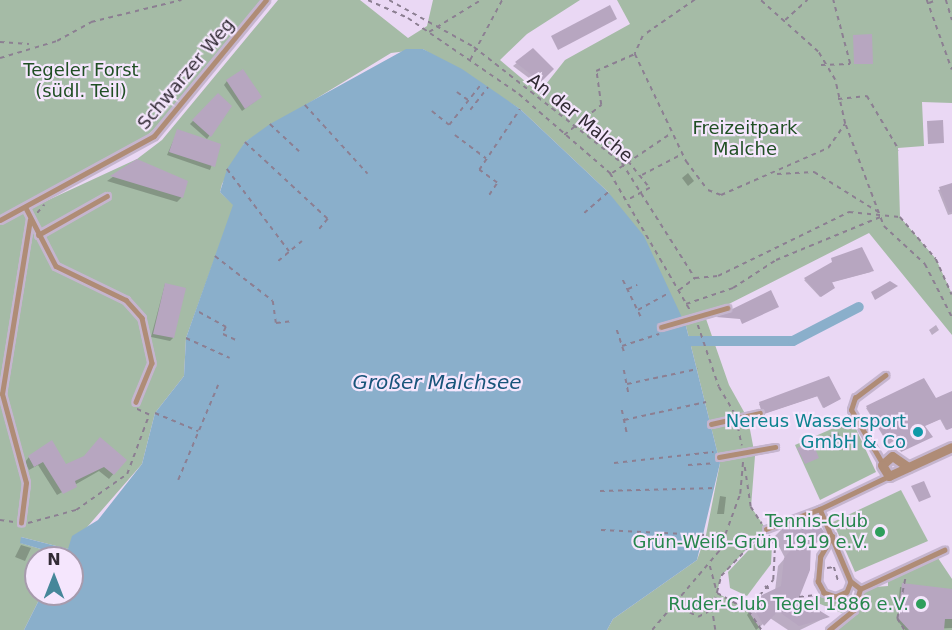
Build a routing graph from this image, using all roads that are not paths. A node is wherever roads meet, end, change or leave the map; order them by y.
1 (266, 0) edge
2 (107, 196) dead end
3 (33, 199) dead end
4 (42, 199) junction
5 (26, 208) junction
6 (0, 220) edge
7 (30, 220) junction
8 (38, 235) junction
9 (727, 308) dead end
10 (661, 327) dead end
11 (885, 375) dead end
12 (136, 402) dead end
13 (760, 413) dead end
14 (711, 424) dead end
15 (775, 447) dead end
16 (952, 447) edge
17 (719, 457) road end
18 (882, 463) junction
19 (908, 467) junction
20 (889, 476) junction
21 (820, 509) junction
22 (21, 523) road end
23 (765, 529) road end
24 (832, 536) junction
25 (944, 550) dead end
26 (851, 582) junction
27 (860, 588) junction
28 (829, 630) edge

1 - 4 lane, Schwarzer Weg
2 - 8 lane
3 - 4 lane
4 - 5 lane, Schwarzer Weg
5 - 6 lane, Schwarzer Weg
5 - 7 lane
7 - 8 lane
7 - 22 lane
8 - 12 lane
9 - 10 lane
11 - 18 lane
13 - 14 lane
15 - 17 lane
16 - 19 street
18 - 19 street
18 - 20 street
19 - 20 street
20 - 21 lane
21 - 23 lane
21 - 24 lane
24 - 26 lane
24 - 26 lane
25 - 27 lane
26 - 27 lane
27 - 28 lane

